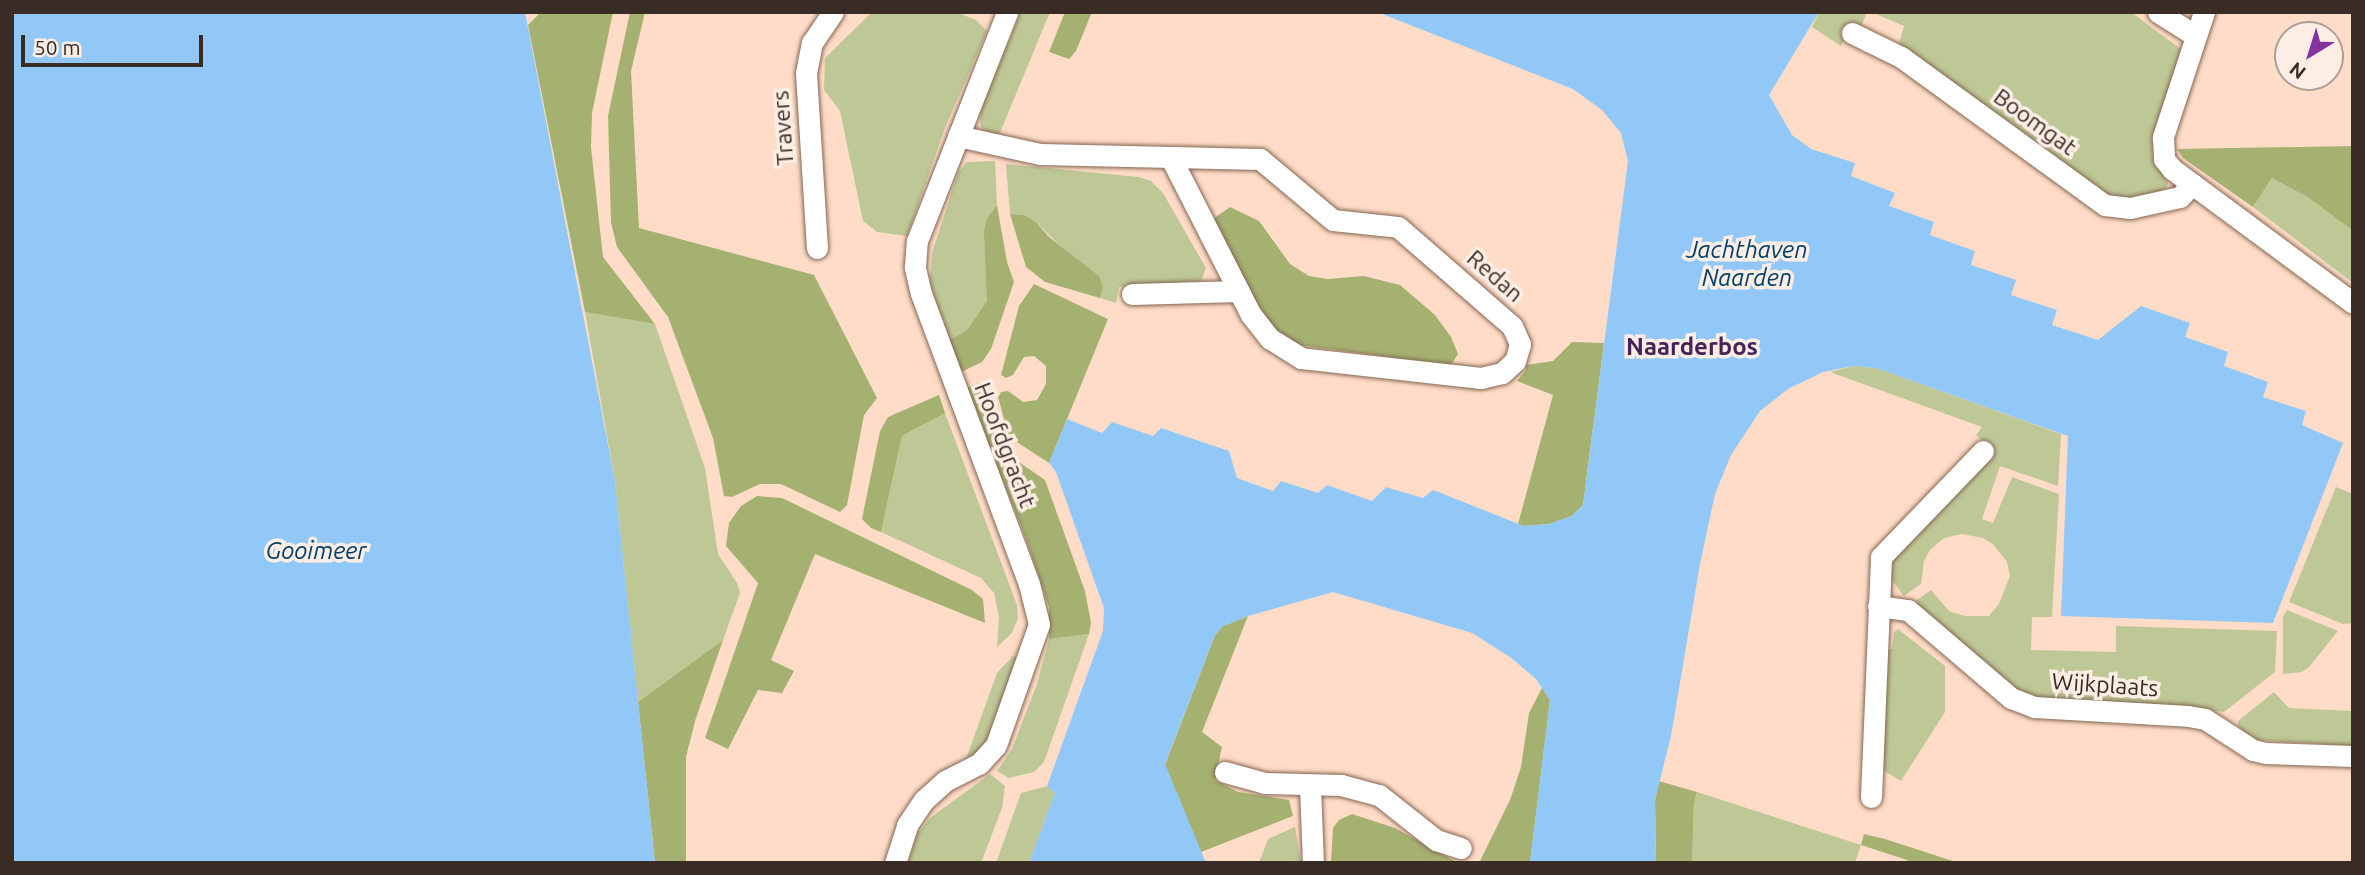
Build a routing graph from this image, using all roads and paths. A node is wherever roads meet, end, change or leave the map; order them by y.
1 (833, 12) edge
2 (1007, 12) edge
3 (2158, 12) edge
4 (2204, 12) edge
5 (1853, 33) dead end
6 (2196, 36) junction
7 (958, 136) junction
8 (1171, 158) junction
9 (2192, 184) junction
10 (817, 248) dead end
11 (1239, 291) junction
12 (1132, 294) dead end
13 (2353, 303) edge
14 (1983, 451) dead end
15 (1878, 606) junction
16 (2353, 756) edge
17 (1224, 772) dead end
18 (1310, 786) junction
19 (1871, 797) dead end
20 (1461, 848) dead end
21 (895, 863) edge
22 (1313, 863) edge

1 - 10 street, Travers
2 - 7 street, Hoofdgracht
3 - 6 street
4 - 6 street
5 - 9 street, Boomgat
6 - 9 street
7 - 8 street, Redan
7 - 21 street, Hoofdgracht
8 - 11 street, Redan
8 - 11 street, Redan
9 - 13 street
11 - 12 street
14 - 15 street
15 - 16 street, Wijkplaats
15 - 19 street
17 - 18 street
18 - 20 street
18 - 22 street

